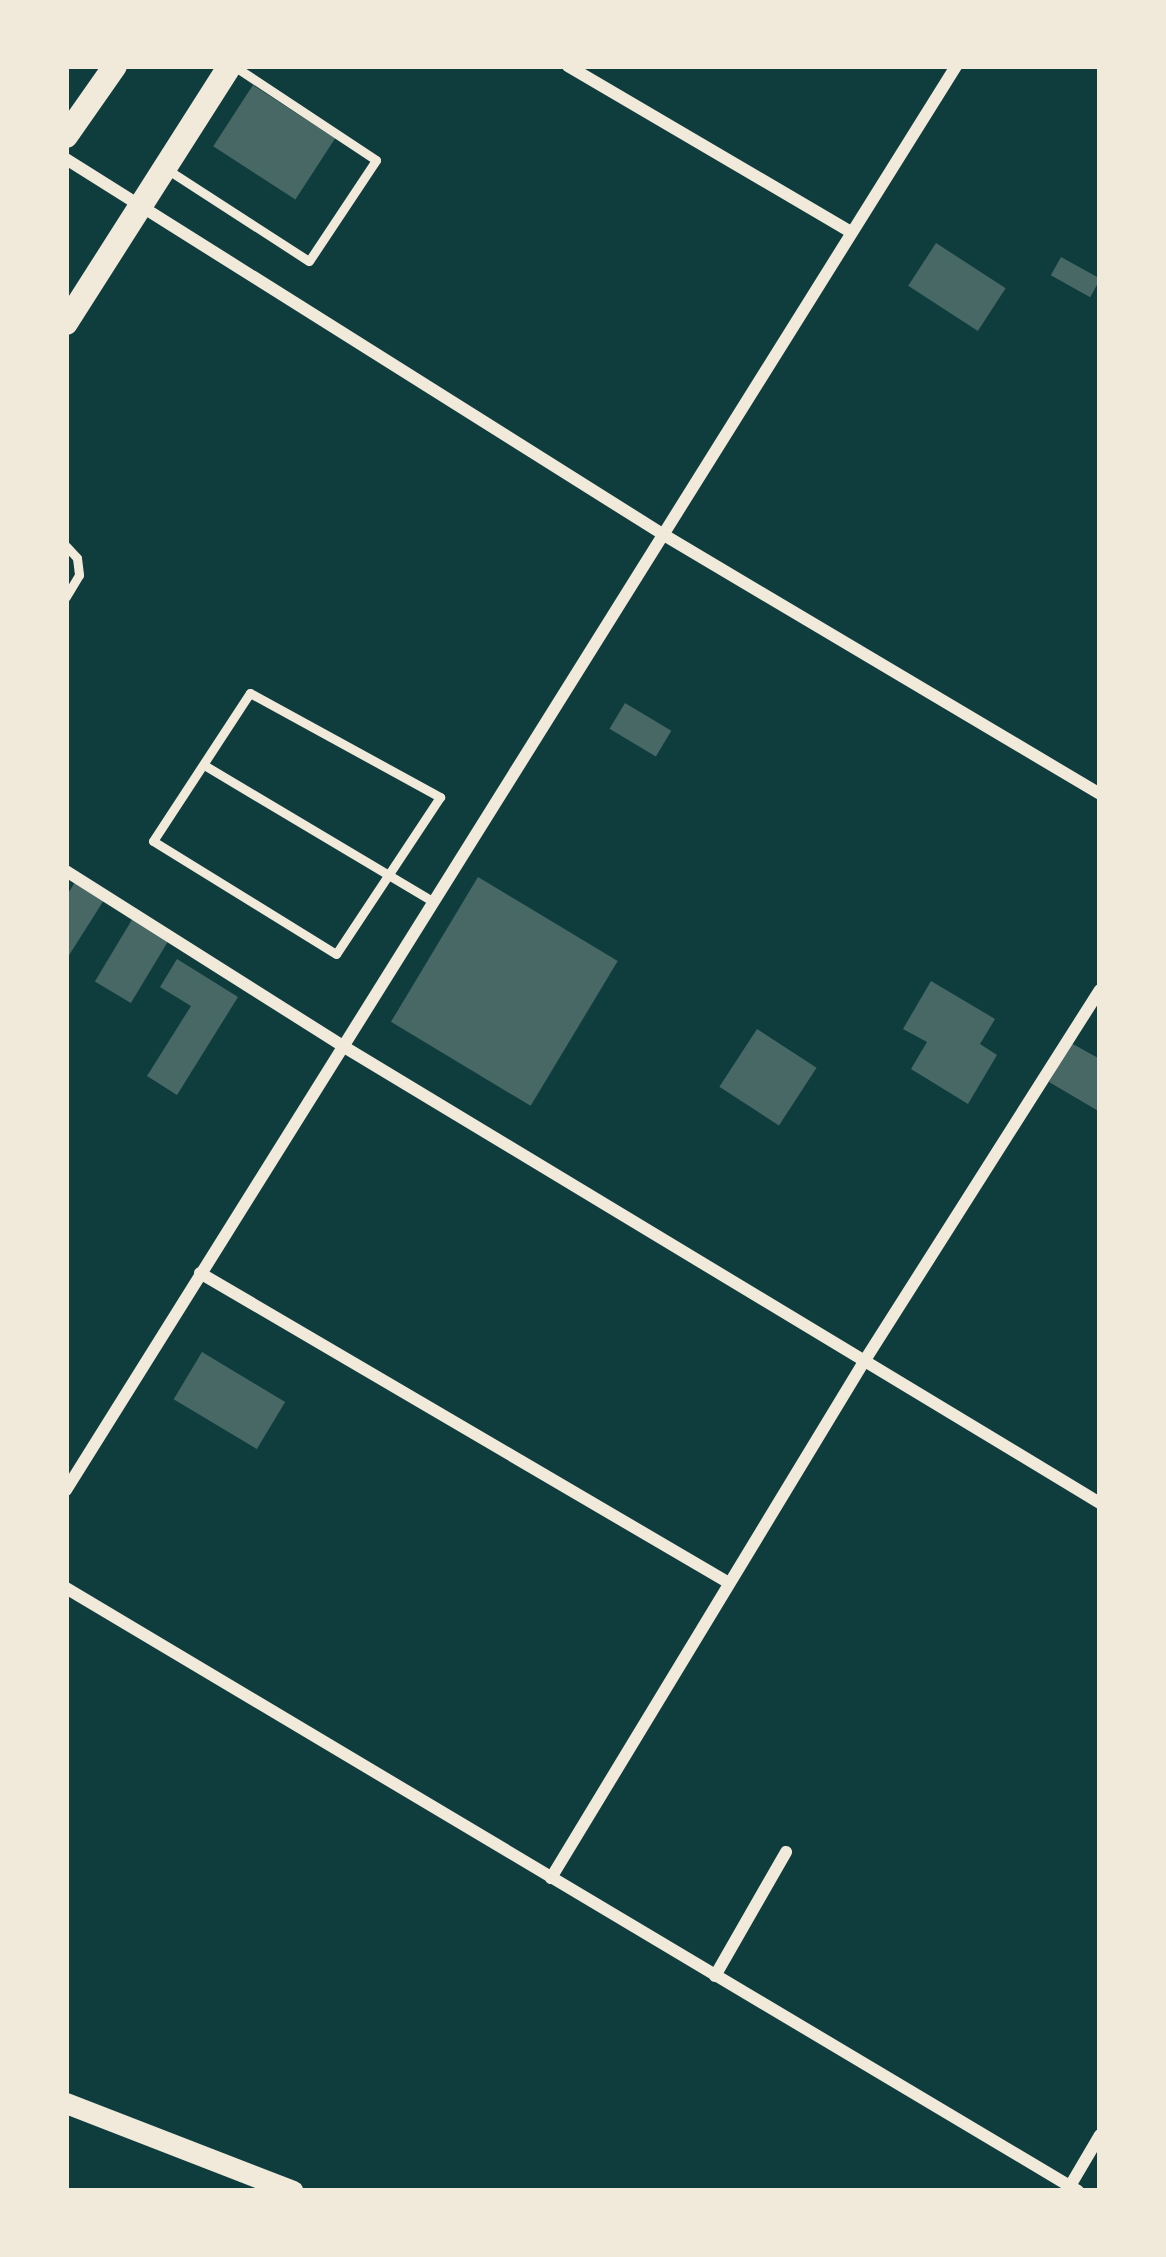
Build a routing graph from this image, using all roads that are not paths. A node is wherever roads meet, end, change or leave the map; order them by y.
1 (115, 66) edge
2 (232, 66) edge
3 (568, 66) edge
4 (956, 66) edge
5 (66, 136) edge
6 (66, 159) edge
7 (164, 167) junction
8 (138, 209) junction
9 (851, 232) junction
10 (66, 323) edge
11 (664, 535) junction
12 (66, 546) edge
13 (66, 597) edge
14 (204, 765) junction
15 (1100, 794) edge
16 (66, 871) edge
17 (389, 875) junction
18 (432, 902) junction
19 (1100, 990) edge
20 (341, 1045) junction
21 (200, 1273) junction
22 (865, 1360) junction
23 (66, 1490) edge
24 (1100, 1503) edge
25 (729, 1583) junction
26 (66, 1588) edge
27 (786, 1852) dead end
28 (551, 1878) junction
29 (716, 1976) junction
30 (66, 2103) edge
31 (1100, 2135) edge
32 (1074, 2188) edge
33 (292, 2191) edge

1 - 5 main road
2 - 7 main road
2 - 7 lane
3 - 9 street
4 - 9 street
6 - 8 street
7 - 8 main road
8 - 10 main road
8 - 11 street
9 - 11 street
11 - 15 street
11 - 18 street
12 - 13 lane
14 - 17 lane
14 - 17 lane
14 - 17 lane
16 - 20 street
17 - 18 lane
18 - 20 street
19 - 22 street
20 - 21 street
20 - 22 street
21 - 23 street
21 - 25 street
22 - 24 street
22 - 25 street
25 - 28 street
26 - 28 street
27 - 29 street
28 - 29 street
29 - 32 street
30 - 33 street
31 - 32 street

